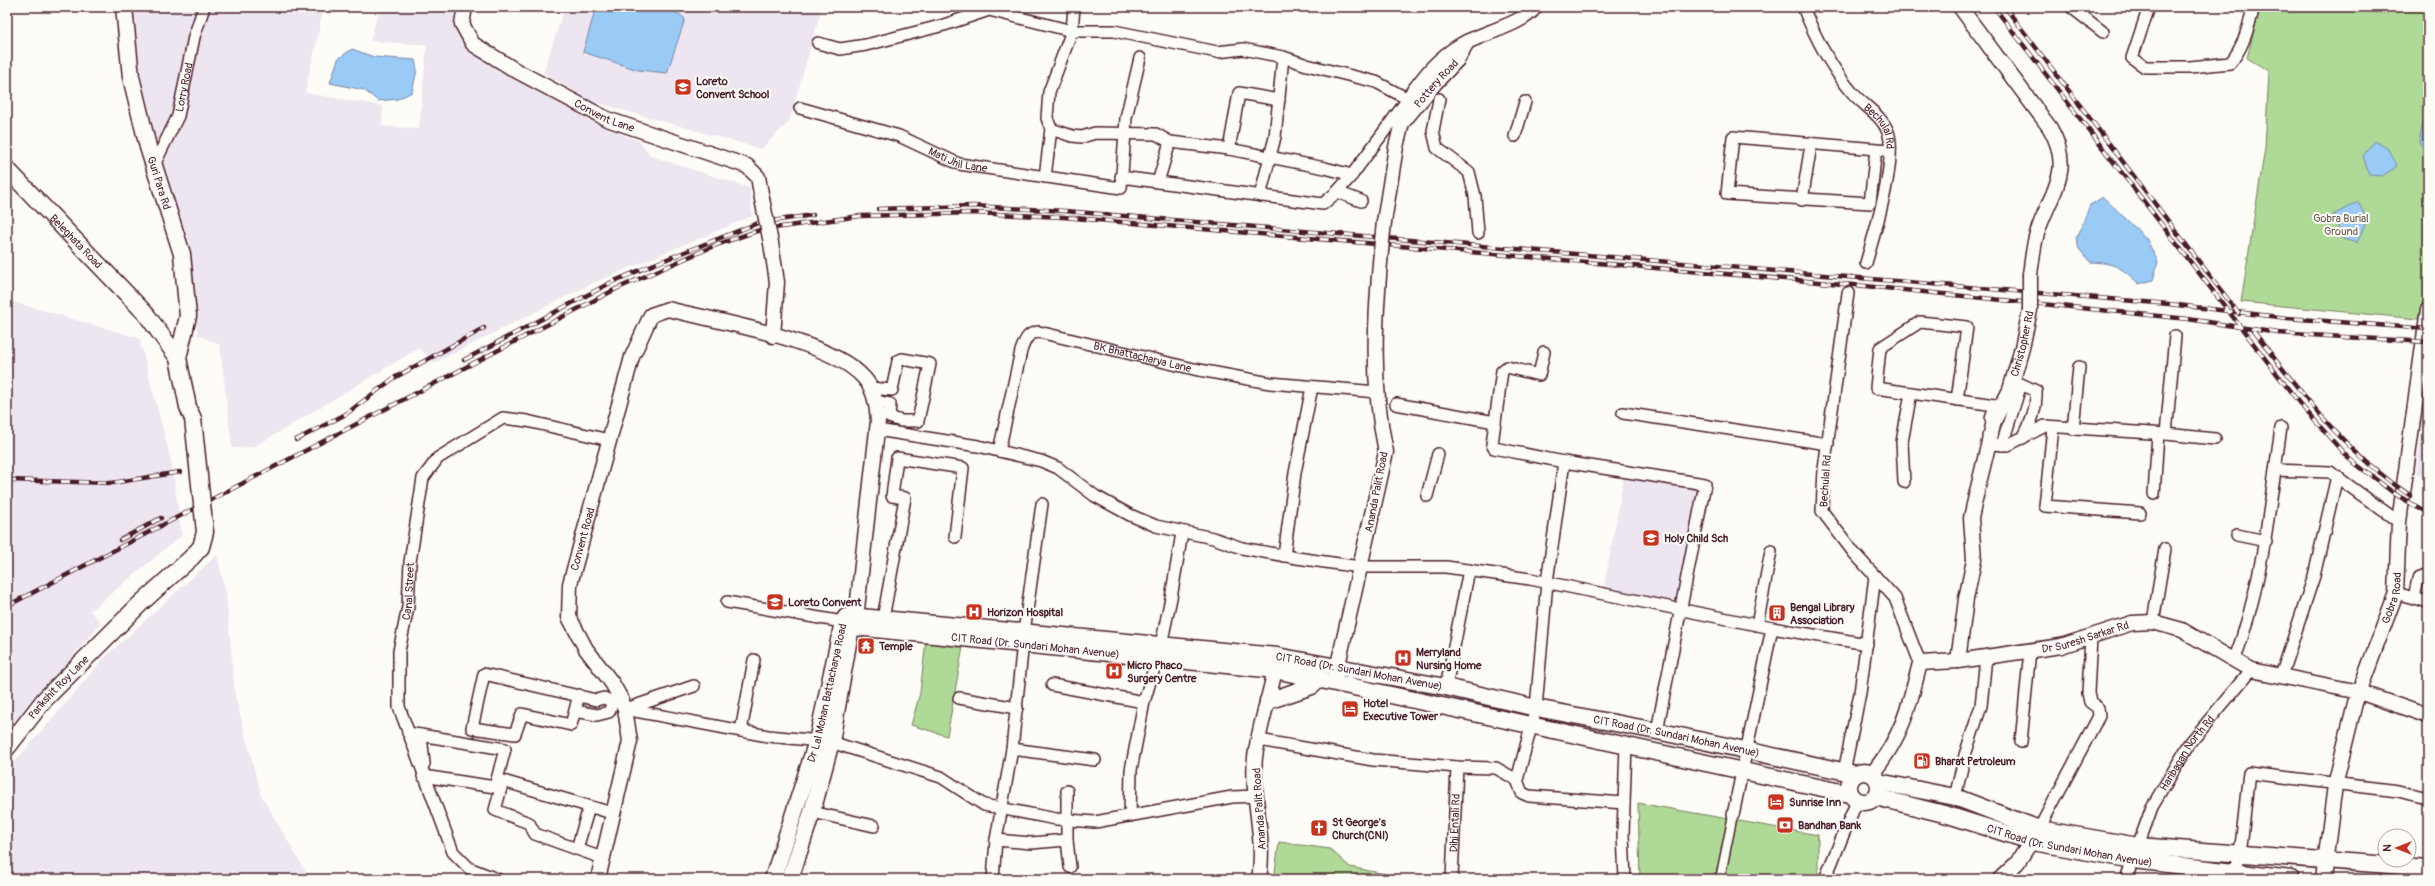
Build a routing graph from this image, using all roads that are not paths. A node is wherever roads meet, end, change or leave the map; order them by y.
1 (124, 7) edge
2 (204, 7) edge
3 (465, 7) edge
4 (1074, 7) edge
5 (1535, 7) edge
6 (1803, 7) edge
7 (1960, 7) edge
8 (2071, 7) edge
9 (2150, 7) edge
10 (2254, 7) edge
11 (1072, 31) junction
12 (2103, 32) dead end
13 (1467, 42) junction
14 (818, 43) dead end
15 (1283, 57) junction
16 (1140, 58) dead end
17 (1408, 99) junction
18 (1279, 100) junction
19 (1439, 100) dead end
20 (1525, 102) dead end
21 (800, 108) dead end
22 (1402, 123) joint
23 (1051, 129) junction
24 (1125, 132) junction
25 (1515, 136) dead end
26 (1170, 142) junction
27 (1811, 145) junction
28 (1229, 149) junction
29 (1876, 149) junction
30 (1889, 150) junction
31 (1270, 157) junction
32 (154, 165) junction
33 (7, 169) edge
34 (1352, 175) junction
35 (1044, 177) junction
36 (1121, 182) junction
37 (1158, 182) junction
38 (1337, 192) junction
39 (1260, 196) junction
40 (1802, 200) junction
41 (1361, 201) dead end
42 (1478, 233) dead end
43 (1866, 263) dead end
44 (1848, 293) dead end
45 (2428, 310) edge
46 (773, 336) junction
47 (2175, 336) dead end
48 (1544, 352) dead end
49 (178, 358) junction
50 (2079, 367) dead end
51 (1312, 387) junction
52 (892, 390) junction
53 (1377, 392) junction
54 (1911, 393) junction
55 (873, 395) junction
56 (1957, 400) junction
57 (890, 404) junction
58 (1396, 404) dead end
59 (1622, 413) dead end
60 (1495, 422) junction
61 (2053, 427) junction
62 (2281, 428) dead end
63 (2073, 429) junction
64 (877, 430) junction
65 (2162, 434) junction
66 (2023, 438) junction
67 (2215, 439) dead end
68 (609, 440) junction
69 (1828, 444) junction
70 (1995, 444) junction
71 (1000, 451) junction
72 (1438, 454) dead end
73 (1564, 462) junction
74 (2274, 470) junction
75 (2337, 476) junction
76 (1904, 482) dead end
77 (2154, 494) dead end
78 (1427, 496) dead end
79 (1042, 504) dead end
80 (2140, 514) dead end
81 (2399, 522) junction
82 (1182, 532) junction
83 (2237, 535) dead end
84 (955, 537) dead end
85 (2266, 541) junction
86 (2165, 549) dead end
87 (1771, 551) dead end
88 (1284, 556) junction
89 (1360, 567) junction
90 (1469, 570) junction
91 (2428, 575) edge
92 (1875, 576) junction
93 (1547, 582) junction
94 (2396, 593) junction
95 (2414, 598) junction
96 (727, 602) dead end
97 (2428, 602) edge
98 (1682, 609) junction
99 (883, 619) junction
100 (851, 622) junction
101 (2153, 622) junction
102 (1757, 625) junction
103 (1772, 628) junction
104 (2091, 637) junction
105 (1024, 638) junction
106 (1866, 644) junction
107 (2030, 650) junction
108 (1159, 651) junction
109 (1986, 657) junction
110 (754, 660) dead end
111 (1958, 661) junction
112 (2234, 661) junction
113 (1920, 663) junction
114 (1275, 670) junction
115 (2251, 670) junction
116 (2281, 676) junction
117 (1330, 677) junction
118 (1052, 685) dead end
119 (694, 686) dead end
120 (1446, 687) junction
121 (2360, 692) junction
122 (579, 695) junction
123 (959, 698) dead end
124 (1268, 701) junction
125 (1144, 702) junction
126 (620, 703) junction
127 (1017, 708) junction
128 (1536, 708) junction
129 (575, 711) junction
130 (2428, 716) edge
131 (1532, 726) junction
132 (741, 731) junction
133 (1657, 731) junction
134 (408, 732) junction
135 (421, 735) junction
136 (1259, 740) junction
137 (824, 742) junction
138 (2021, 742) dead end
139 (1626, 744) junction
140 (7, 748) edge
141 (1012, 750) junction
142 (1748, 751) junction
143 (1095, 760) dead end
144 (1458, 767) junction
145 (1744, 769) junction
146 (1850, 773) junction
147 (424, 776) junction
148 (1517, 780) junction
149 (1876, 784) junction
150 (2335, 785) junction
151 (1067, 791) dead end
152 (1256, 796) junction
153 (1854, 797) junction
154 (1955, 798) junction
155 (2428, 798) edge
156 (1624, 803) junction
157 (590, 807) junction
158 (1001, 808) junction
159 (812, 812) junction
160 (612, 813) junction
161 (1733, 815) joint
162 (1130, 816) junction
163 (1067, 820) junction
164 (874, 826) dead end
165 (2036, 836) junction
166 (996, 840) junction
167 (1067, 840) junction
168 (577, 849) junction
169 (2136, 853) junction
170 (2241, 854) junction
171 (602, 858) junction
172 (2325, 860) junction
173 (1070, 867) dead end
174 (2428, 868) edge
175 (2235, 876) edge
176 (497, 879) edge
177 (598, 879) edge
178 (773, 879) edge
179 (790, 879) edge
180 (993, 879) edge
181 (1259, 879) edge
182 (1452, 879) edge
183 (1625, 879) edge
184 (1720, 879) edge
185 (1825, 879) edge
186 (2000, 879) edge
187 (2126, 879) edge
188 (2291, 879) edge
189 (2323, 879) edge
190 (2425, 879) edge

1 - 32 main road, Guri Para Rd
2 - 32 street, Lorry Road
3 - 46 street, Convent Lane, bridge
4 - 11 street
5 - 13 street, Pottery Road
6 - 30 street, Bechulal Rd
7 - 70 street, Christopher Rd, bridge
8 - 12 street
9 - 10 street
11 - 14 street
11 - 15 street
11 - 23 street
13 - 17 street, Pottery Road
13 - 22 street, Pottery Road
15 - 17 street
15 - 18 street
16 - 24 street
17 - 34 street, Mati Jhil Lane
18 - 28 street
18 - 31 street
19 - 42 street
20 - 25 street
21 - 35 street, Mati Jhil Lane
22 - 53 street, Ananda Palit Road, bridge
23 - 24 street
23 - 35 street
24 - 26 street
24 - 36 street
26 - 28 street
26 - 37 street
27 - 29 street
27 - 40 street
27 - 40 street
28 - 31 street
29 - 30 street
29 - 40 street
30 - 43 street, Bechulal Rd
31 - 34 street
31 - 39 street
32 - 49 main road, Guri Para Rd
33 - 49 main road, Beleghata Road
34 - 38 street, Mati Jhil Lane
35 - 36 street, Mati Jhil Lane
36 - 37 street, Mati Jhil Lane
37 - 39 street, Mati Jhil Lane
38 - 39 street, Mati Jhil Lane
38 - 41 street
44 - 69 street, Bechulal Rd
45 - 81 street, Gobra Road
46 - 55 street, Convent Road
46 - 68 street, Convent Road
47 - 65 street
48 - 60 street
49 - 140 main road, Parikshit Roy Lane
50 - 63 street
51 - 53 street, BK Bhattacharya Lane
51 - 71 street, BK Bhattacharya Lane
51 - 88 street
52 - 55 street
52 - 57 street
52 - 57 street
53 - 89 street, Ananda Palit Road
54 - 56 street
54 - 56 street
54 - 76 street
55 - 57 street
55 - 64 street
56 - 70 street
58 - 60 street
59 - 69 street
60 - 73 street
61 - 63 street
61 - 66 street
61 - 80 street
62 - 74 street
63 - 65 street
64 - 71 street
64 - 100 street
65 - 67 street
65 - 77 street
66 - 70 street
66 - 70 street
68 - 126 street, Convent Road
68 - 134 street, Canal Street
69 - 92 street, Bechulal Rd
70 - 111 street, Christopher Rd
71 - 82 street
72 - 78 street
73 - 93 street
73 - 98 street
74 - 75 street
74 - 85 street
75 - 81 street
75 - 116 street
79 - 105 street
81 - 94 street, Gobra Road
82 - 88 street
82 - 108 street
83 - 85 street
84 - 99 street
85 - 112 street
86 - 101 street
87 - 102 street
88 - 89 street
89 - 90 street
89 - 117 street, Ananda Palit Road
90 - 93 street
90 - 120 street
91 - 95 street
92 - 106 street
92 - 113 street, Bechulal Rd
93 - 98 street
93 - 128 street
94 - 95 street
94 - 121 street, Gobra Road
95 - 97 street
96 - 100 street
98 - 102 street
98 - 133 street
99 - 100 main road, CIT Road (Dr. Sundari Mohan Avenue)
99 - 105 main road, CIT Road (Dr. Sundari Mohan Avenue)
100 - 105 main road, CIT Road (Dr. Sundari Mohan Avenue)
100 - 137 main road, Dr Lal Mohan Battacharya Road
101 - 104 street, Dr Suresh Sarkar Rd
101 - 112 street, Dr Suresh Sarkar Rd
102 - 103 street
103 - 106 street
103 - 142 street
104 - 107 street, Dr Suresh Sarkar Rd
104 - 165 street
105 - 108 main road, CIT Road (Dr. Sundari Mohan Avenue)
105 - 127 street
106 - 146 street
107 - 109 street, Dr Suresh Sarkar Rd
107 - 138 street
108 - 114 main road, CIT Road (Dr. Sundari Mohan Avenue)
108 - 117 main road, CIT Road (Dr. Sundari Mohan Avenue)
108 - 125 street
109 - 111 street, Dr Suresh Sarkar Rd
109 - 154 street
110 - 132 street
111 - 113 street, Dr Suresh Sarkar Rd
112 - 115 street, Dr Suresh Sarkar Rd
113 - 149 street
114 - 117 main road, CIT Road (Dr. Sundari Mohan Avenue)
114 - 124 street, Ananda Palit Road
115 - 116 street, Dr Suresh Sarkar Rd
115 - 169 street, Haribagan North Rd
116 - 121 street, Dr Suresh Sarkar Rd
117 - 120 main road, CIT Road (Dr. Sundari Mohan Avenue)
117 - 124 main road
117 - 131 main road, CIT Road (Dr. Sundari Mohan Avenue)
118 - 125 street
119 - 126 street
120 - 128 main road, CIT Road (Dr. Sundari Mohan Avenue)
121 - 130 street, Dr Suresh Sarkar Rd
121 - 150 street, Gobra Road
122 - 126 street
122 - 129 street
122 - 129 street
123 - 127 street
124 - 136 street, Ananda Palit Road
125 - 162 street
126 - 129 street
126 - 132 street
126 - 160 street, Convent Road
127 - 141 street
128 - 131 street
128 - 133 main road, CIT Road (Dr. Sundari Mohan Avenue)
131 - 139 main road, CIT Road (Dr. Sundari Mohan Avenue)
131 - 148 street
132 - 137 street
133 - 142 main road, CIT Road (Dr. Sundari Mohan Avenue)
134 - 135 street
134 - 147 street, Canal Street
135 - 147 street
135 - 147 street
136 - 144 street
136 - 152 street, Ananda Palit Road
137 - 158 street
137 - 159 main road, Dr Lal Mohan Battacharya Road
137 - 178 main road, Dr Lal Mohan Battacharya Road
139 - 145 main road, CIT Road (Dr. Sundari Mohan Avenue)
139 - 156 street
141 - 143 street
141 - 158 street
142 - 145 street
142 - 146 main road, CIT Road (Dr. Sundari Mohan Avenue)
144 - 148 street
144 - 182 street, Dihi Entali Rd
145 - 153 main road, CIT Road (Dr. Sundari Mohan Avenue)
145 - 161 street
146 - 149 main road, CIT Road (Dr. Sundari Mohan Avenue)
146 - 153 main road
147 - 176 street, Canal Street
148 - 156 street
149 - 153 main road
149 - 154 main road, CIT Road (Dr. Sundari Mohan Avenue)
149 - 165 main road, CIT Road (Dr. Sundari Mohan Avenue)
150 - 155 street
150 - 170 street
150 - 172 street, Gobra Road
151 - 163 street
152 - 162 street
152 - 181 street, Ananda Palit Road
153 - 185 street
154 - 165 main road, CIT Road (Dr. Sundari Mohan Avenue)
156 - 183 street
157 - 160 street
157 - 168 street
157 - 168 street
158 - 163 street
158 - 166 street
159 - 164 street
159 - 179 main road, Dr Lal Mohan Battacharya Road
160 - 171 street, Convent Road
161 - 184 street
162 - 163 street
163 - 167 street
165 - 169 main road, CIT Road (Dr. Sundari Mohan Avenue)
165 - 186 street
166 - 167 street
166 - 180 street
167 - 173 street
168 - 171 street
169 - 170 main road, CIT Road (Dr. Sundari Mohan Avenue)
169 - 175 main road, CIT Road (Dr. Sundari Mohan Avenue)
169 - 187 street, Haribagan North Rd
170 - 172 main road, CIT Road (Dr. Sundari Mohan Avenue)
170 - 175 street
171 - 177 street, Convent Road
172 - 174 main road, CIT Road (Dr. Sundari Mohan Avenue)
172 - 189 street, Gobra Road
174 - 190 street
175 - 188 main road, CIT Road (Dr. Sundari Mohan Avenue)

